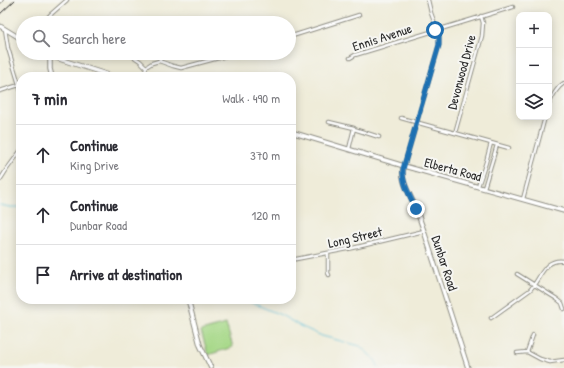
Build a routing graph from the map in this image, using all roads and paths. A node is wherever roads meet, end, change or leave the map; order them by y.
1 (67, 0) edge
2 (428, 0) edge
3 (513, 7) dead end
4 (359, 15) dead end
5 (49, 16) edge
6 (481, 16) junction
7 (0, 26) edge
8 (5, 29) junction
9 (437, 30) junction
10 (296, 35) edge
11 (16, 36) edge
12 (350, 58) dead end
13 (50, 60) edge
14 (63, 60) edge
15 (138, 60) edge
16 (211, 60) edge
17 (159, 61) joint
18 (146, 67) junction
19 (51, 72) edge
20 (100, 72) edge
21 (145, 72) edge
22 (16, 75) edge
23 (564, 83) edge
24 (16, 86) edge
25 (0, 91) edge
26 (552, 97) edge
27 (401, 118) dead end
28 (545, 120) edge
29 (329, 122) dead end
30 (416, 122) junction
31 (354, 129) junction
32 (455, 133) junction
33 (296, 134) edge
34 (379, 137) dead end
35 (491, 143) junction
36 (497, 145) junction
37 (509, 148) dead end
38 (349, 150) junction
39 (16, 157) edge
40 (404, 166) junction
41 (0, 180) edge
42 (478, 186) junction
43 (484, 188) junction
44 (523, 199) junction
45 (564, 211) edge
46 (424, 231) junction
47 (328, 253) junction
48 (296, 259) edge
49 (564, 261) edge
50 (517, 274) dead end
51 (329, 276) dead end
52 (534, 286) junction
53 (189, 304) edge
54 (564, 309) edge
55 (491, 318) dead end
56 (533, 335) dead end
57 (527, 352) junction
58 (517, 353) dead end
59 (564, 360) edge
60 (210, 368) edge
61 (468, 368) edge

1 - 5 street
2 - 9 street
3 - 6 street, Ennis Avenue
4 - 10 street
6 - 9 street, Ennis Avenue
6 - 32 street, Devonwood Drive
7 - 8 street
8 - 11 street
8 - 22 street
9 - 12 street, Ennis Avenue
9 - 30 street
13 - 19 street
14 - 20 street
15 - 18 street
16 - 17 street
17 - 18 street
18 - 21 street
23 - 26 street
24 - 25 street
27 - 30 street
28 - 44 street
29 - 31 street
30 - 32 street
30 - 40 street
31 - 34 street
31 - 38 street
32 - 35 street
33 - 38 street, Elberta Road
35 - 36 street
35 - 42 street
36 - 37 street
36 - 43 street
38 - 40 street, Elberta Road
39 - 41 street
40 - 42 street, Elberta Road
40 - 46 street, Dunbar Road
42 - 43 street, Elberta Road
43 - 44 street, Elberta Road
44 - 45 street, Elberta Road
46 - 47 street, Long Street
46 - 61 street, Dunbar Road
47 - 48 street, Long Street
47 - 51 street
49 - 52 street
50 - 52 street
52 - 54 street
52 - 55 street
53 - 60 street
56 - 57 street
57 - 58 street
57 - 59 street

